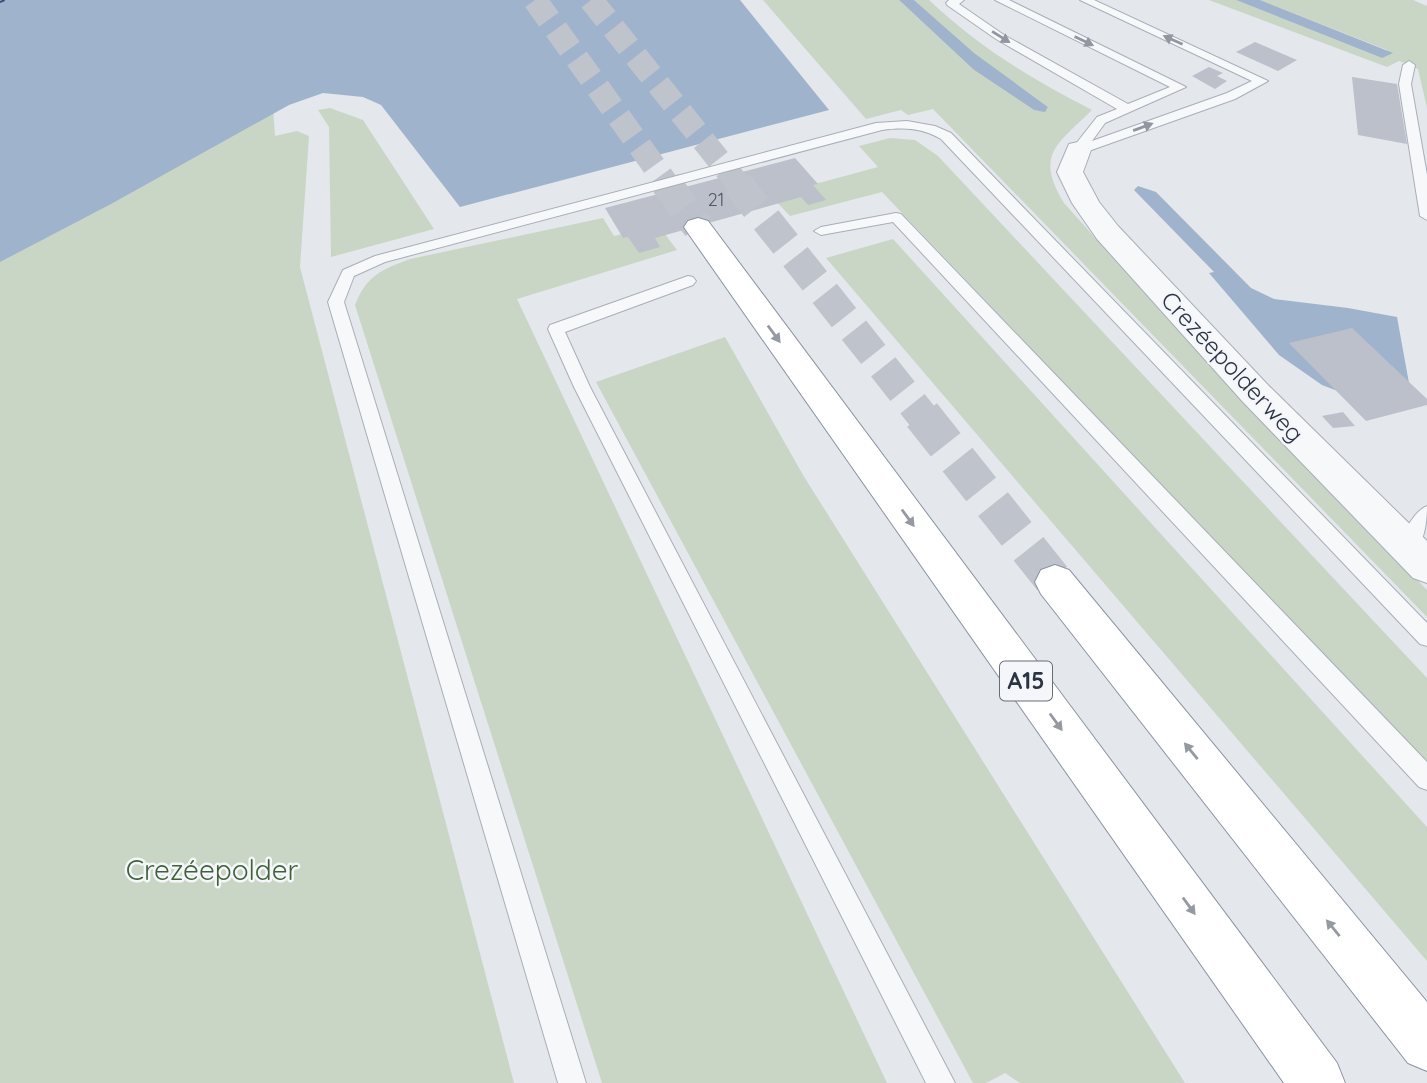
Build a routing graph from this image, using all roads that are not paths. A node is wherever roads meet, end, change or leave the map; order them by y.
1 (959, 0) edge
2 (1000, 0) edge
3 (1085, 0) edge
4 (1409, 65) dead end
5 (1127, 109) junction
6 (1078, 150) junction
7 (1427, 216) edge
8 (698, 227) tunnel mouth
9 (821, 231) dead end
10 (688, 281) dead end
11 (1427, 514) edge
12 (1417, 556) edge
13 (1055, 582) tunnel mouth
14 (1427, 637) edge
15 (1427, 779) edge
16 (1427, 1044) edge
17 (572, 1083) edge
18 (941, 1083) edge
19 (1317, 1083) edge

1 -> 5 lane
2 -> 5 lane
6 -> 3 lane
4 - 7 lane
5 - 6 lane
6 - 12 street, Crezéepolderweg
8 -> 19 highway, A15
9 - 15 lane
10 - 18 lane
11 - 12 lane
16 -> 13 highway
14 - 17 lane

